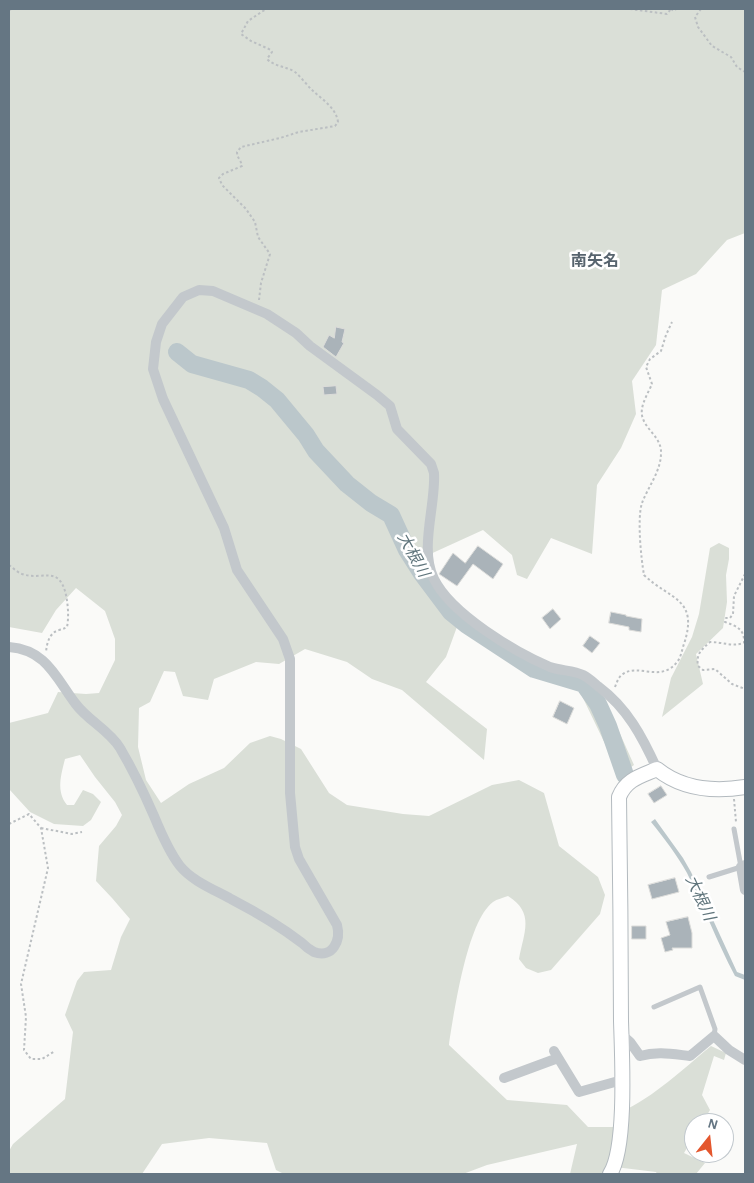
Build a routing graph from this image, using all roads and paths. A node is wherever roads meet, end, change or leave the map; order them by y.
1 (266, 9) edge
2 (630, 9) edge
3 (671, 9) edge
4 (676, 9) edge
5 (701, 9) edge
6 (745, 72) edge
7 (267, 314) junction
8 (672, 322) dead end
9 (9, 565) edge
10 (745, 574) edge
11 (9, 647) edge
12 (45, 662) junction
13 (745, 689) edge
14 (610, 695) junction
15 (657, 769) junction
16 (740, 790) edge
17 (9, 824) edge
18 (735, 827) joint
19 (41, 828) junction
20 (82, 832) dead end
21 (743, 866) edge
22 (709, 877) dead end
23 (745, 890) edge
24 (654, 1007) dead end
25 (622, 1035) junction
26 (714, 1036) junction
27 (55, 1051) dead end
28 (745, 1060) edge
29 (504, 1078) dead end
30 (622, 1080) junction
31 (610, 1174) edge

1 - 7 path
2 - 3 path
3 - 4 path
5 - 6 path
7 - 12 street
7 - 14 street
8 - 14 path
9 - 12 path
10 - 13 path
11 - 12 street
14 - 15 street
15 - 16 street
15 - 25 street
16 - 18 path
17 - 19 path
18 - 21 lane
19 - 20 path
19 - 27 path
21 - 22 lane
21 - 23 street
24 - 26 lane
25 - 26 street
25 - 30 street
26 - 28 street
29 - 30 street
30 - 31 street

